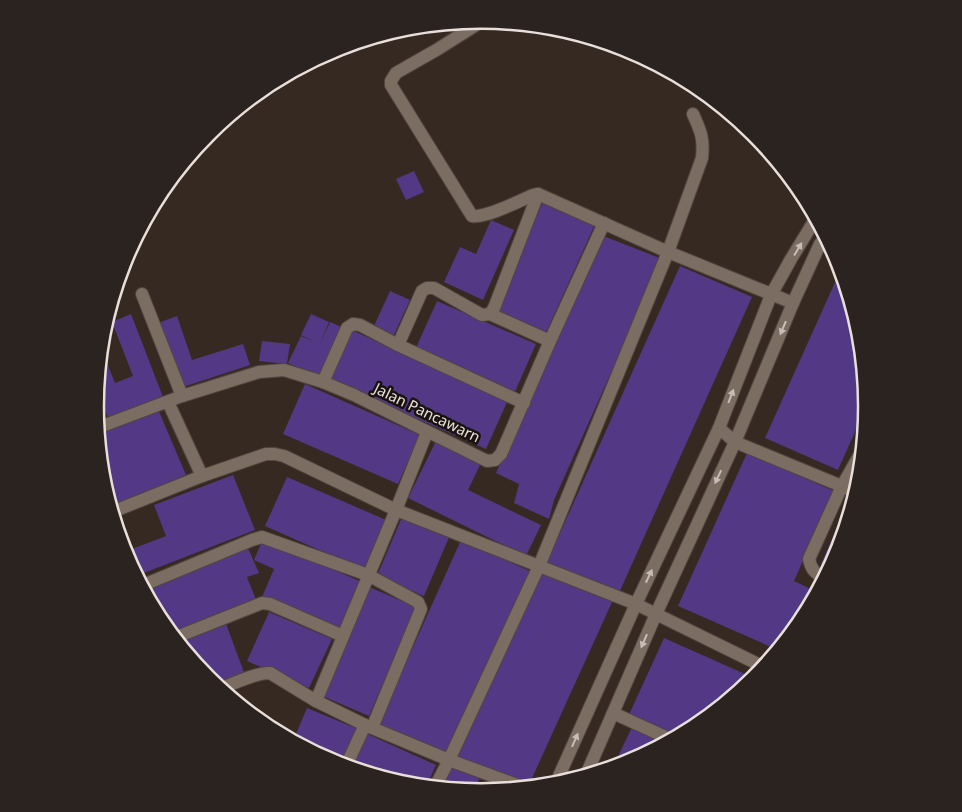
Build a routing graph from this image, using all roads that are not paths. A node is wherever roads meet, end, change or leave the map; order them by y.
1 (469, 29) edge
2 (693, 114) dead end
3 (538, 194) junction
4 (604, 223) junction
5 (812, 225) edge
6 (821, 243) edge
7 (668, 252) junction
8 (142, 294) dead end
9 (771, 295) junction
10 (793, 303) junction
11 (490, 314) junction
12 (550, 341) junction
13 (398, 345) junction
14 (323, 382) junction
15 (182, 396) junction
16 (168, 402) junction
17 (524, 403) junction
18 (105, 425) edge
19 (719, 428) junction
20 (427, 432) junction
21 (734, 442) junction
22 (853, 467) edge
23 (202, 476) junction
24 (842, 486) junction
25 (849, 489) edge
26 (119, 509) edge
27 (396, 510) junction
28 (539, 566) junction
29 (818, 574) edge
30 (368, 575) junction
31 (148, 583) edge
32 (636, 604) junction
33 (656, 614) junction
34 (181, 635) edge
35 (343, 636) junction
36 (757, 664) edge
37 (228, 686) edge
38 (316, 701) junction
39 (613, 713) junction
40 (368, 726) junction
41 (664, 736) edge
42 (350, 759) edge
43 (449, 760) junction
44 (590, 767) edge
45 (560, 775) edge
46 (438, 781) edge
47 (508, 782) edge

1 - 3 street
2 - 7 street
3 - 4 street
3 - 11 street
4 - 7 street
4 - 12 street, Jalan Pancawarn
9 -> 5 street
6 - 10 street
7 - 9 street
7 - 28 street
8 - 15 street
9 - 10 street
19 -> 9 street
10 -> 21 street
11 - 12 street
11 - 13 street
12 - 17 street, Jalan Pancawarn
13 - 14 street
13 - 17 street
14 - 15 street, Jalan Pancawarn
14 - 20 street, Jalan Pancawarn
15 - 16 street, Jalan Pancawarn
16 - 18 street, Jalan Pancawarn
16 - 23 street
17 - 20 street, Jalan Pancawarn
19 - 21 street
32 -> 19 street
20 - 27 street
21 - 24 street
21 -> 33 street
22 - 24 street
23 - 26 street
23 - 27 street
24 - 25 street
24 - 29 street
27 - 28 street
27 - 30 street
28 - 32 street
28 - 43 street
30 - 31 street
30 - 35 street
30 - 40 street
32 - 33 street
45 -> 32 street
33 - 36 street
33 -> 39 street
34 - 35 street
35 - 38 street
37 - 38 street
38 - 40 street
39 - 41 street
39 - 44 street
40 - 42 street
40 - 43 street
43 - 46 street
43 - 47 street

